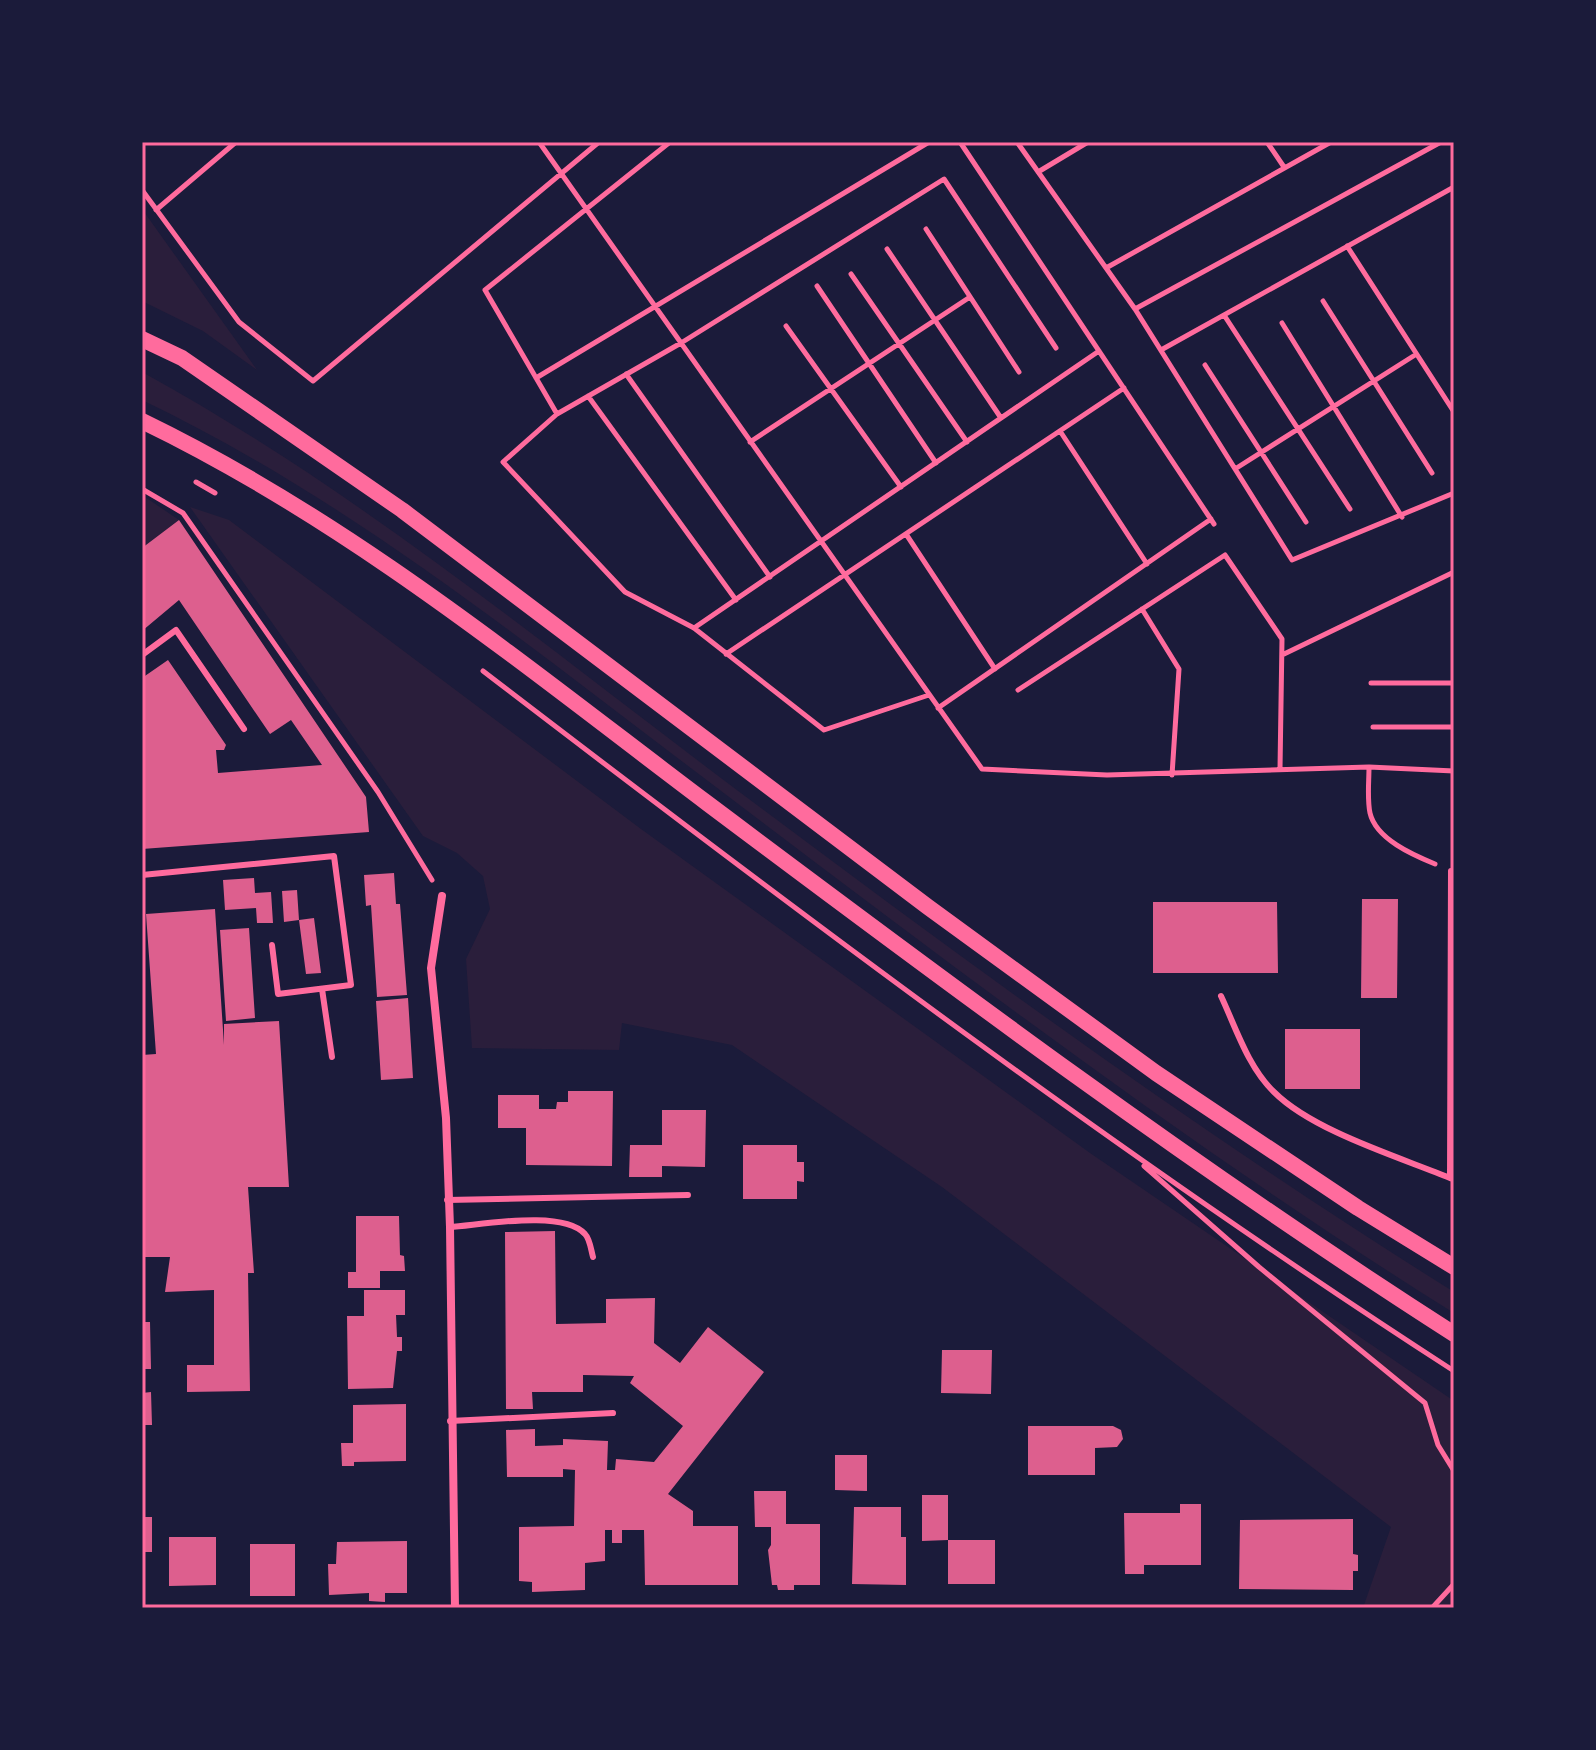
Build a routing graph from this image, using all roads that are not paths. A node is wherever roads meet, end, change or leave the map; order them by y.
1 (142, 339) edge
2 (142, 421) edge
3 (142, 655) edge
4 (244, 729) dead end
5 (1451, 871) road end
6 (142, 875) edge
7 (442, 896) road end
8 (272, 945) dead end
9 (322, 989) junction
10 (1221, 996) dead end
11 (332, 1057) dead end
12 (1452, 1178) edge
13 (688, 1195) dead end
14 (447, 1200) junction
15 (450, 1227) junction
16 (593, 1257) dead end
17 (1454, 1267) edge
18 (1454, 1334) edge
19 (613, 1413) dead end
20 (450, 1421) junction
21 (455, 1608) edge

1 - 17 main road
2 - 18 main road
3 - 4 lane
5 - 12 lane
6 - 9 lane
7 - 14 street
8 - 9 lane
9 - 11 lane
10 - 12 lane
13 - 14 lane
14 - 15 street
15 - 16 lane
15 - 20 street
19 - 20 lane
20 - 21 street

